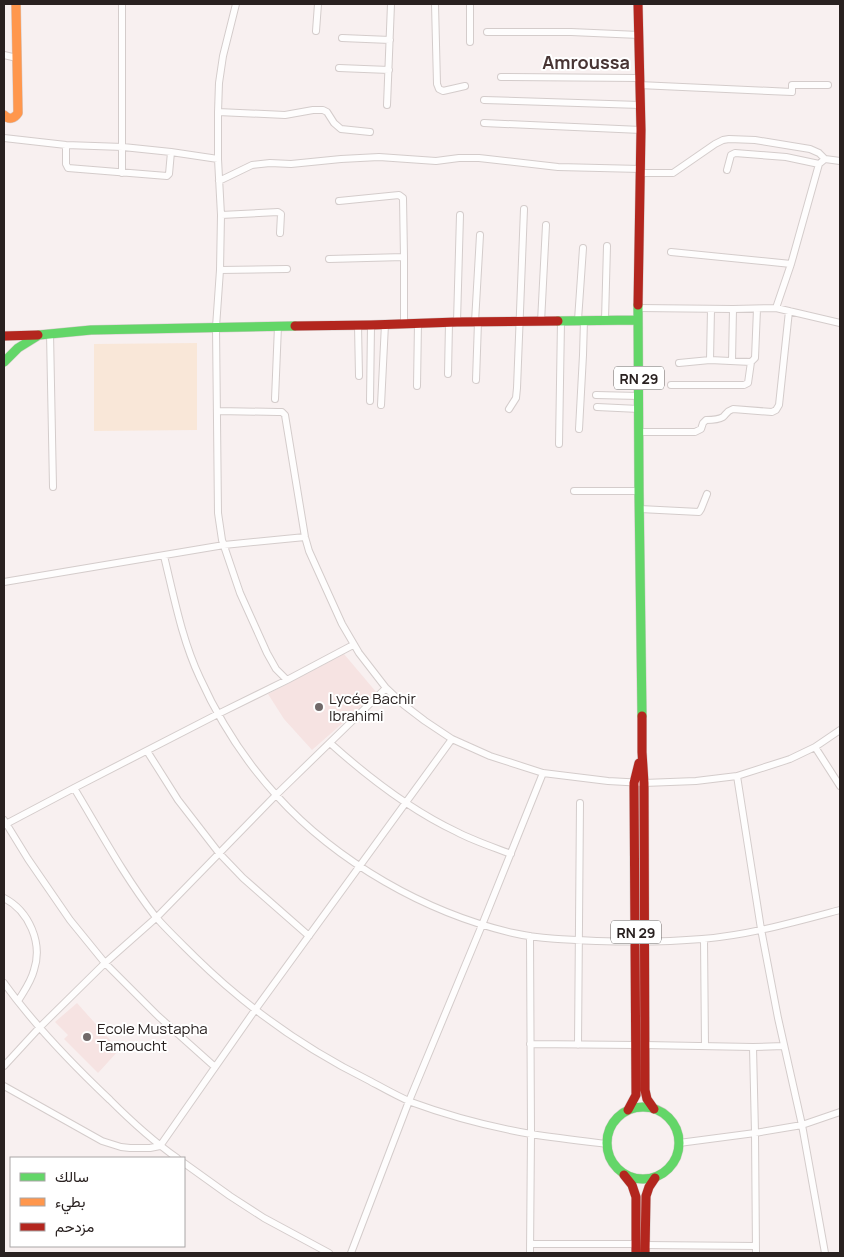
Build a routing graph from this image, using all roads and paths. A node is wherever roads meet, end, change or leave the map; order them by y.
1 (16, 4) edge
2 (122, 4) edge
3 (236, 4) edge
4 (318, 4) edge
5 (391, 4) edge
6 (435, 4) edge
7 (470, 4) edge
8 (638, 4) edge
9 (316, 31) dead end
10 (487, 32) dead end
11 (639, 35) junction
12 (342, 38) dead end
13 (390, 40) junction
14 (470, 42) dead end
15 (4, 55) edge
16 (17, 58) junction
17 (339, 68) dead end
18 (389, 70) junction
19 (501, 77) dead end
20 (639, 81) junction
21 (828, 85) dead end
22 (465, 86) dead end
23 (484, 100) dead end
24 (387, 105) dead end
25 (640, 105) junction
26 (218, 112) junction
27 (4, 116) edge
28 (484, 123) dead end
29 (641, 130) junction
30 (370, 132) dead end
31 (4, 138) edge
32 (66, 145) junction
33 (122, 147) junction
34 (171, 152) junction
35 (218, 159) junction
36 (825, 159) junction
37 (840, 160) edge
38 (819, 164) junction
39 (726, 170) dead end
40 (641, 171) junction
41 (122, 173) junction
42 (219, 181) junction
43 (339, 201) dead end
44 (524, 209) dead end
45 (221, 215) junction
46 (460, 215) dead end
47 (546, 225) dead end
48 (280, 233) dead end
49 (480, 235) dead end
50 (607, 246) dead end
51 (583, 248) dead end
52 (672, 252) dead end
53 (404, 257) junction
54 (329, 259) dead end
55 (791, 264) junction
56 (287, 269) dead end
57 (220, 270) junction
58 (639, 308) junction
59 (776, 308) junction
60 (711, 309) junction
61 (733, 309) junction
62 (758, 309) junction
63 (789, 311) junction
64 (581, 320) junction
65 (605, 320) junction
66 (638, 320) junction
67 (561, 321) junction
68 (453, 322) junction
69 (477, 322) junction
70 (520, 322) junction
71 (541, 322) junction
72 (404, 323) junction
73 (418, 323) junction
74 (840, 323) edge
75 (385, 324) junction
76 (358, 325) junction
77 (371, 325) junction
78 (278, 326) junction
79 (216, 327) junction
80 (50, 334) junction
81 (39, 335) junction
82 (4, 336) edge
83 (710, 360) junction
84 (732, 361) junction
85 (4, 362) edge
86 (751, 362) junction
87 (679, 363) dead end
88 (448, 374) dead end
89 (359, 376) dead end
90 (476, 380) dead end
91 (671, 385) dead end
92 (418, 386) dead end
93 (596, 395) dead end
94 (640, 396) junction
95 (275, 398) dead end
96 (370, 401) dead end
97 (381, 405) dead end
98 (597, 407) dead end
99 (508, 409) dead end
100 (639, 409) junction
101 (218, 411) junction
102 (579, 429) dead end
103 (639, 432) junction
104 (559, 444) dead end
105 (53, 487) dead end
106 (574, 491) dead end
107 (639, 491) junction
108 (706, 494) dead end
109 (640, 509) junction
110 (305, 538) junction
111 (224, 546) junction
112 (164, 556) junction
113 (4, 582) edge
114 (354, 645) junction
115 (287, 680) junction
116 (386, 688) junction
117 (218, 714) junction
118 (840, 730) edge
119 (452, 739) junction
120 (330, 743) junction
121 (815, 747) junction
122 (147, 751) junction
123 (642, 752) junction
124 (543, 773) junction
125 (737, 776) junction
126 (634, 783) junction
127 (644, 783) junction
128 (840, 786) edge
129 (74, 788) junction
130 (276, 795) junction
131 (405, 803) junction
132 (580, 803) dead end
133 (4, 823) edge
134 (219, 853) junction
135 (511, 854) junction
136 (360, 866) junction
137 (4, 898) edge
138 (840, 910) edge
139 (157, 917) junction
140 (482, 925) junction
141 (761, 929) junction
142 (309, 936) junction
143 (530, 936) junction
144 (704, 939) junction
145 (578, 940) junction
146 (640, 941) junction
147 (105, 964) junction
148 (4, 984) edge
149 (18, 1001) junction
150 (255, 1010) junction
151 (39, 1028) junction
152 (530, 1044) junction
153 (578, 1045) junction
154 (640, 1045) junction
155 (704, 1046) junction
156 (784, 1046) junction
157 (753, 1047) junction
158 (4, 1066) edge
159 (215, 1067) junction
160 (4, 1086) edge
161 (409, 1101) junction
162 (654, 1109) junction
163 (628, 1110) junction
164 (840, 1112) edge
165 (802, 1125) junction
166 (755, 1133) junction
167 (531, 1134) junction
168 (679, 1143) junction
169 (606, 1144) junction
170 (160, 1146) junction
171 (176, 1157) edge
172 (185, 1164) edge
173 (624, 1174) junction
174 (654, 1178) junction
175 (530, 1244) junction
176 (641, 1249) edge
177 (756, 1250) edge
178 (329, 1253) edge
179 (351, 1253) edge
180 (530, 1253) edge
181 (825, 1253) edge

1 - 16 main road
2 - 33 street
3 - 26 street
4 - 9 street
5 - 13 street
6 - 22 street
7 - 14 street
8 - 11 main road, RN 29
10 - 11 street
11 - 20 main road, RN 29
12 - 13 street
13 - 18 street
15 - 16 street
16 - 27 main road
17 - 18 street
18 - 24 street
19 - 20 street
20 - 21 street
20 - 25 main road, RN 29
23 - 25 street
25 - 29 main road, RN 29
26 - 30 street
26 - 35 street
28 - 29 street
29 - 40 main road, RN 29
31 - 32 street
32 - 33 street
32 - 41 street
33 - 34 street
33 - 41 street
34 - 35 street
34 - 41 street
35 - 42 street
36 - 37 street
36 - 38 street
36 - 40 street
38 - 39 street
38 - 55 street
40 - 42 street
40 - 58 main road, RN 29
42 - 45 street
43 - 53 street
44 - 70 street
45 - 48 street
45 - 57 street
46 - 68 street
47 - 71 street
49 - 69 street
50 - 65 street
51 - 64 street
52 - 55 street
53 - 54 street
53 - 72 street
55 - 59 street
56 - 57 street
57 - 79 street
58 - 60 street
58 - 66 main road, RN 29
59 - 62 street
59 - 63 street
60 - 61 street
60 - 83 street
61 - 62 street
61 - 84 street
62 - 86 street
63 - 74 street
63 - 103 street
64 - 65 main road
64 - 67 main road
64 - 102 street
65 - 66 main road
66 - 94 main road, RN 29
67 - 71 main road
67 - 104 street
68 - 69 main road
68 - 73 main road
68 - 88 street
69 - 70 main road
69 - 90 street
70 - 71 main road
70 - 99 street
72 - 73 main road
72 - 75 main road
73 - 92 street
75 - 77 main road
75 - 97 street
76 - 77 main road
76 - 78 main road
76 - 89 street
77 - 96 street
78 - 79 main road
78 - 95 street
79 - 80 main road
79 - 101 street
80 - 81 main road
80 - 105 street
81 - 82 main road
81 - 85 main road
83 - 84 street
83 - 87 street
84 - 86 street
86 - 91 street
93 - 94 street
94 - 100 main road, RN 29
98 - 100 street
100 - 103 main road, RN 29
101 - 110 street
101 - 111 street
103 - 107 main road, RN 29
106 - 107 street
107 - 109 main road, RN 29
108 - 109 street
109 - 123 main road, RN 29
110 - 111 street
110 - 114 street
111 - 112 street
111 - 115 street
112 - 113 street
112 - 117 street
114 - 115 street
114 - 116 street
115 - 117 street
116 - 119 street
116 - 120 street
117 - 122 street
117 - 130 street
118 - 121 street
119 - 124 street
119 - 131 street
120 - 130 street
120 - 131 street
121 - 125 street
121 - 128 street
122 - 129 street
122 - 134 street
123 - 126 main road, RN 29
123 - 127 main road, RN 29
124 - 126 street
124 - 135 street
125 - 127 street
125 - 141 street
126 - 127 street
126 - 146 main road, RN 29
127 - 146 main road, RN 29
129 - 133 street
129 - 139 street
130 - 134 street
130 - 136 street
131 - 135 street
131 - 136 street
132 - 145 street
133 - 147 street
134 - 139 street
134 - 142 street
135 - 140 street
136 - 140 street
136 - 142 street
137 - 149 street
138 - 141 street
139 - 147 street
139 - 150 street
140 - 143 street
140 - 161 street
141 - 144 street
141 - 156 street
142 - 150 street
143 - 145 street
143 - 152 street
144 - 146 street
144 - 155 street
145 - 146 street
145 - 153 street
146 - 154 main road, RN 29
147 - 151 street
147 - 159 street
148 - 149 street
149 - 151 street
150 - 159 street
150 - 161 street
151 - 158 street
151 - 170 street
152 - 153 street
152 - 167 street
153 - 154 street
154 - 155 street
154 - 162 main road, RN 29
154 - 163 main road, RN 29
155 - 157 street
156 - 157 street
156 - 165 street
157 - 166 street
159 - 170 street
160 - 170 street
161 - 167 street
161 - 179 street
162 - 163 main road
162 - 168 main road
163 - 169 main road
164 - 165 street
165 - 166 street
165 - 181 street
166 - 168 street
166 - 177 street
167 - 169 street
167 - 175 street
168 - 174 main road
169 - 173 main road
170 - 171 street
172 - 178 street
173 - 174 main road
173 - 176 main road
174 - 176 main road
175 - 176 street
175 - 180 street
176 - 177 street

